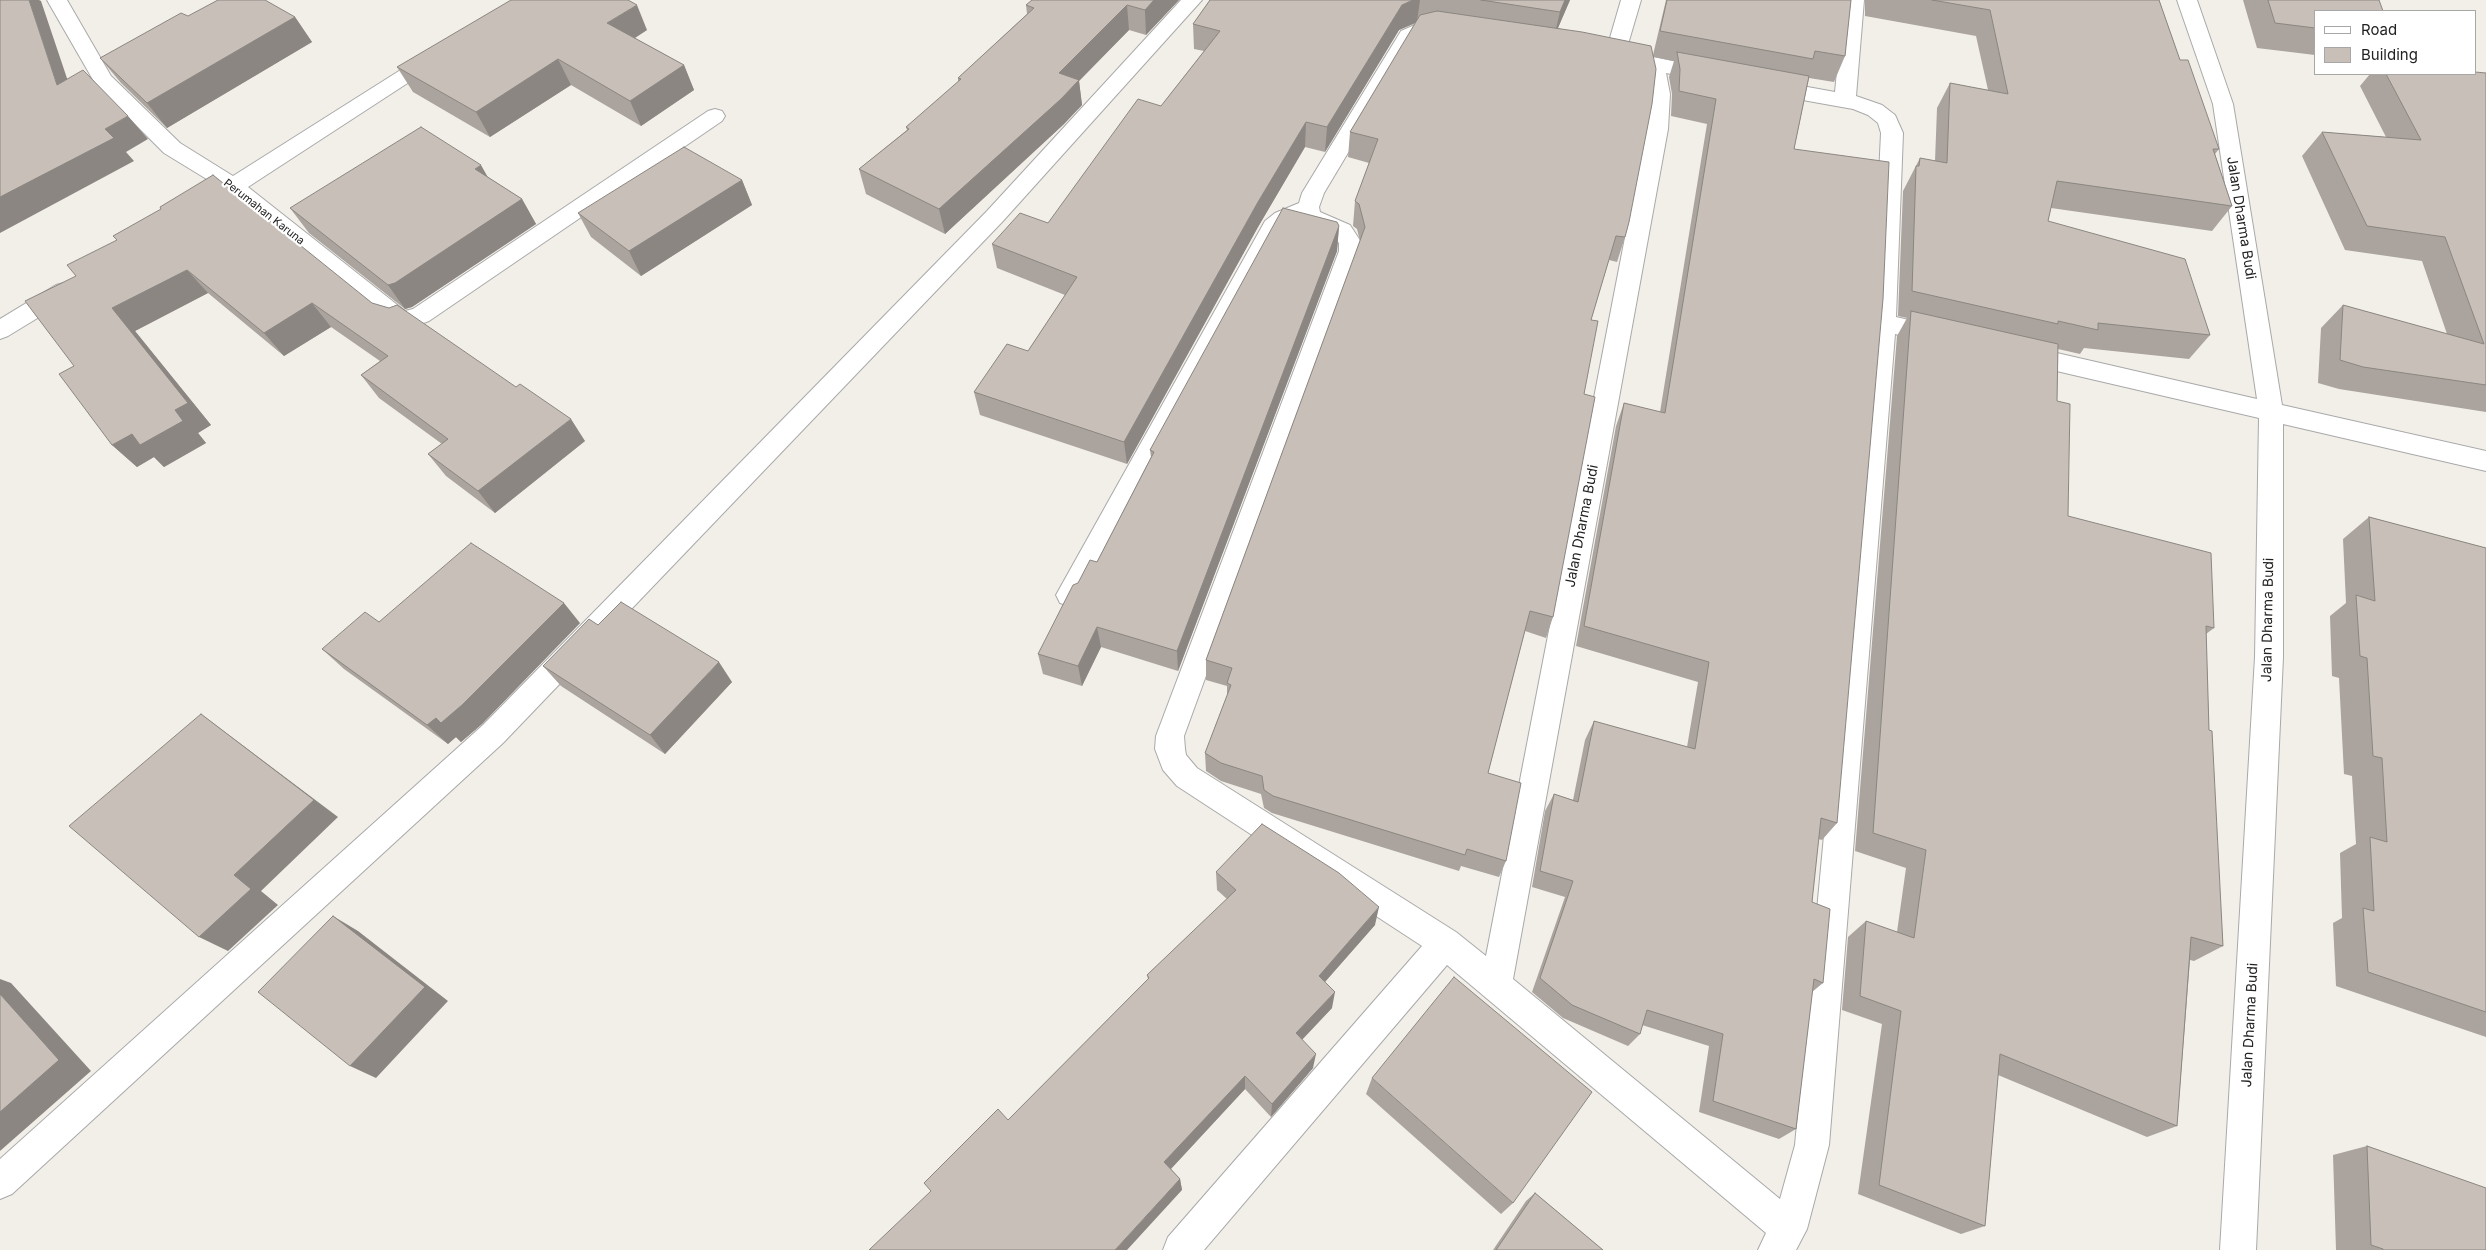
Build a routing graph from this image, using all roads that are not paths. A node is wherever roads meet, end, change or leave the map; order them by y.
1 (57, 0) edge
2 (1192, 0) edge
3 (1631, 0) edge
4 (1854, 0) edge
5 (2187, 0) edge
6 (1461, 31) edge
7 (457, 42) edge
8 (1656, 66) junction
9 (1845, 101) junction
10 (715, 116) dead end
11 (234, 186) junction
12 (200, 207) edge
13 (1308, 207) junction
14 (83, 279) edge
15 (1884, 323) junction
16 (0, 330) edge
17 (1962, 341) edge
18 (2000, 349) edge
19 (2271, 410) junction
20 (2486, 461) edge
21 (1070, 595) edge
22 (1445, 944) junction
23 (1496, 986) junction
24 (0, 1182) edge
25 (1782, 1239) edge
26 (1181, 1250) edge
27 (2238, 1250) edge

1 - 11 street, Perumahan Karuna
2 - 24 street
3 - 8 street
4 - 9 street
5 - 19 street, Jalan Dharma Budi
6 - 13 street
7 - 11 street
8 - 9 street
8 - 23 street, Jalan Dharma Budi
9 - 15 street
10 - 11 street, Perumahan Karuna
11 - 12 street
13 - 21 street
13 - 22 street
14 - 16 street
15 - 17 street
15 - 25 street
18 - 19 street
19 - 20 street
19 - 27 street, Jalan Dharma Budi
22 - 23 street
22 - 26 street
23 - 25 street

